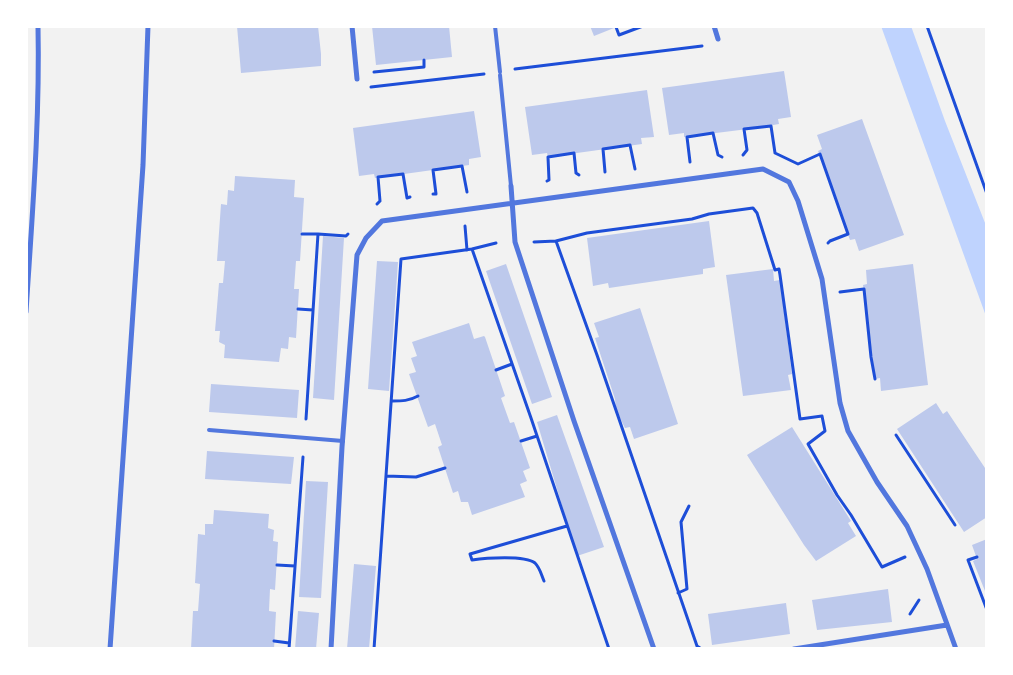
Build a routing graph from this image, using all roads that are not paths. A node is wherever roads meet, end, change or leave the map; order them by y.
1 (38, 26) edge
2 (148, 26) edge
3 (352, 26) edge
4 (495, 26) edge
5 (714, 26) edge
6 (718, 39) road end
7 (357, 77) road end
8 (511, 186) joint
9 (513, 204) junction
10 (26, 312) edge
11 (209, 430) dead end
12 (343, 441) junction
13 (947, 625) junction
14 (110, 649) edge
15 (331, 649) edge
16 (654, 649) edge
17 (794, 649) edge
18 (956, 649) edge

1 - 10 street
2 - 14 street
3 - 7 street
4 - 8 lane
5 - 6 street
8 - 9 street
9 - 12 street
9 - 13 street
9 - 16 street
11 - 12 lane
12 - 15 street
13 - 17 street
13 - 18 street

